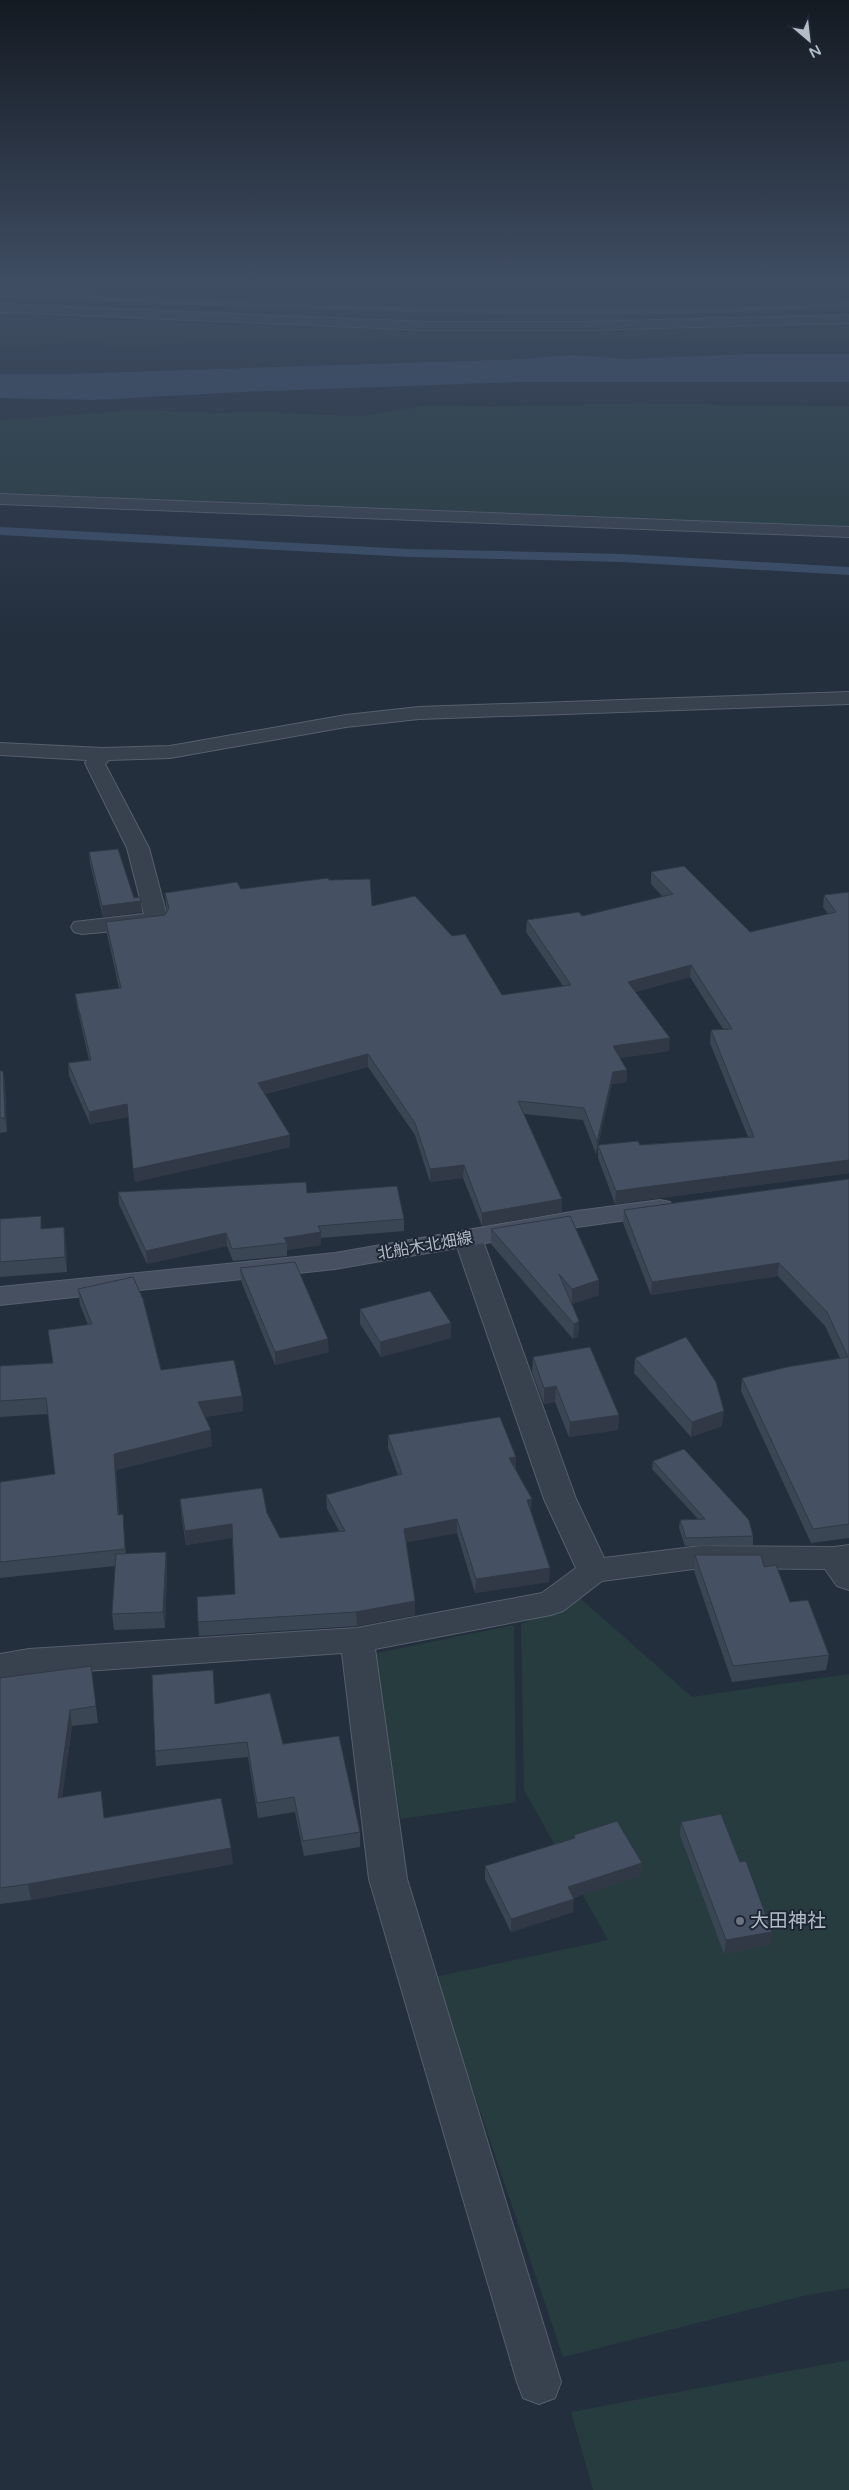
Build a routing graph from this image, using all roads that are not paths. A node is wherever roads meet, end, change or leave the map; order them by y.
1 (0, 499) edge
2 (849, 532) edge
3 (849, 698) edge
4 (0, 748) edge
5 (103, 754) junction
6 (82, 928) dead end
7 (684, 1204) edge
8 (468, 1238) junction
9 (0, 1296) edge
10 (844, 1564) edge
11 (594, 1571) junction
12 (356, 1640) junction
13 (0, 1667) edge
14 (538, 2382) dead end

1 - 2 street
3 - 5 street
4 - 5 street
5 - 6 street
7 - 8 main road, 北船木北畑線
8 - 9 main road, 北船木北畑線
8 - 11 street
10 - 11 street
11 - 12 street
12 - 13 street
12 - 14 street

